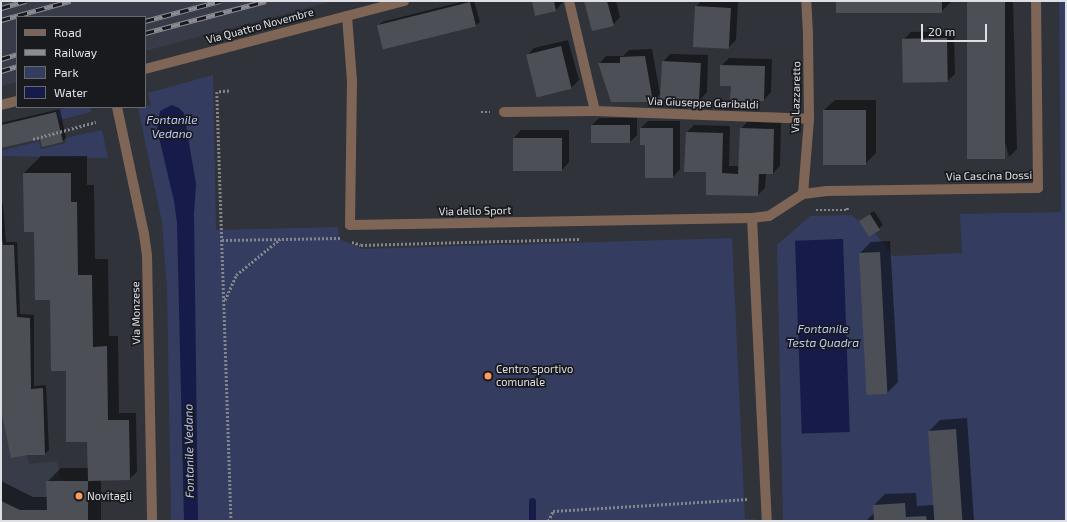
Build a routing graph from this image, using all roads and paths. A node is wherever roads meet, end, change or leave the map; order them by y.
1 (404, 1) edge
2 (569, 1) edge
3 (806, 1) edge
4 (1036, 1) edge
5 (346, 16) junction
6 (146, 69) edge
7 (229, 91) dead end
8 (16, 101) edge
9 (1, 105) edge
10 (117, 108) edge
11 (595, 111) junction
12 (504, 112) dead end
13 (809, 119) junction
14 (96, 122) dead end
15 (33, 139) dead end
16 (803, 194) junction
17 (752, 218) junction
18 (280, 239) dead end
19 (224, 302) junction
20 (766, 498) junction
21 (152, 521) edge
22 (231, 521) edge
23 (548, 521) edge
24 (767, 521) edge

1 - 5 street, Via Quattro Novembre
2 - 11 street
3 - 13 street, Via Lazzaretto
4 - 16 street, Via Cascina Dossi
5 - 6 street, Via Quattro Novembre
5 - 17 street, Via dello Sport
7 - 19 path
8 - 9 street
10 - 21 street, Via Monzese
11 - 12 street, Via Giuseppe Garibaldi
11 - 13 street, Via Giuseppe Garibaldi
13 - 16 street, Via Lazzaretto
14 - 15 path
16 - 17 street, Via dello Sport
17 - 20 street
18 - 19 path
19 - 22 path
20 - 23 path
20 - 24 street

